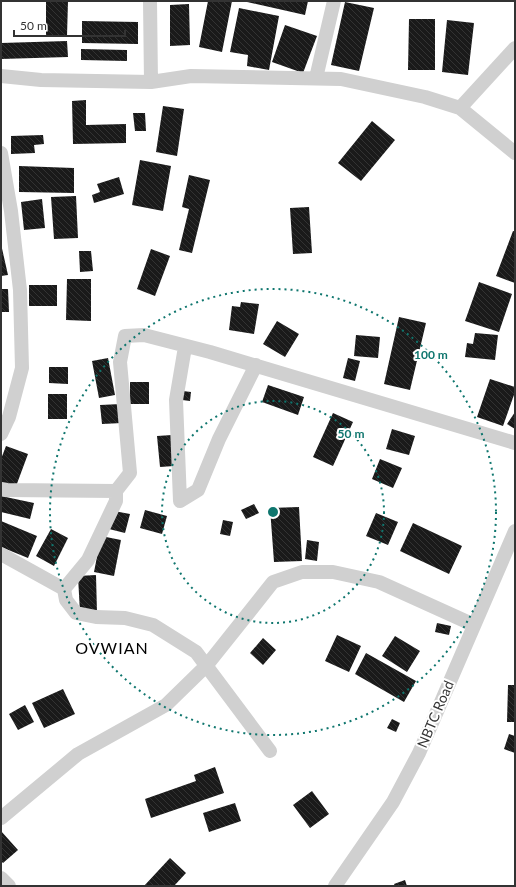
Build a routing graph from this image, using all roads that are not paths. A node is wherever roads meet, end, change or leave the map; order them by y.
1 (150, 1) edge
2 (334, 1) edge
3 (515, 48) edge
4 (1, 76) edge
5 (316, 78) junction
6 (151, 82) junction
7 (460, 108) junction
8 (1, 153) edge
9 (515, 153) edge
10 (185, 347) junction
11 (256, 365) junction
12 (5, 416) edge
13 (1, 434) edge
14 (515, 443) edge
15 (1, 489) edge
16 (116, 490) junction
17 (515, 531) edge
18 (1, 554) edge
19 (64, 589) junction
20 (474, 625) junction
21 (207, 665) junction
22 (270, 751) dead end
23 (1, 818) edge
24 (1, 878) edge
25 (9, 886) edge
26 (335, 886) edge

1 - 6 street
2 - 5 street
3 - 7 street
4 - 6 street
5 - 6 street
5 - 7 street
7 - 9 street
8 - 12 street
10 - 11 street
10 - 11 street
10 - 16 street
11 - 14 street
12 - 13 street
15 - 16 street
16 - 19 street
17 - 20 street, NBTC Road
18 - 19 street
19 - 21 street
20 - 21 street
20 - 26 street, NBTC Road
21 - 22 street
21 - 23 street
24 - 25 street

